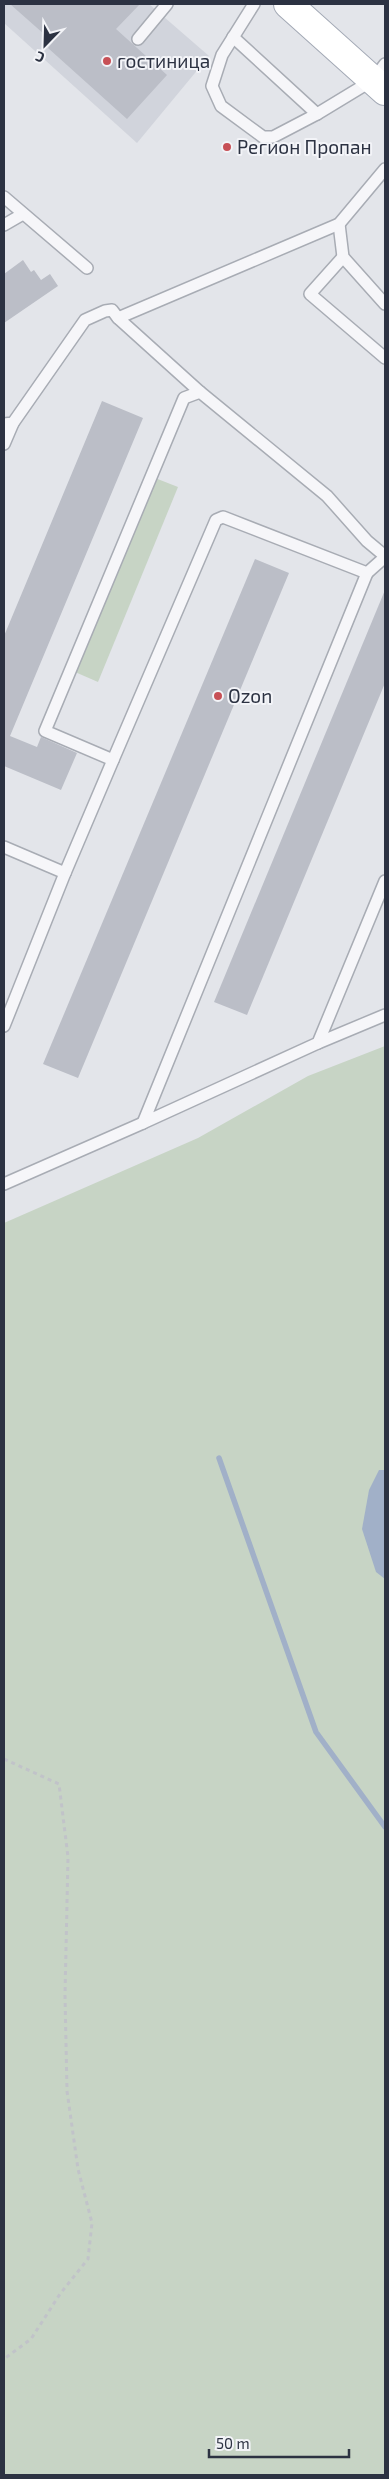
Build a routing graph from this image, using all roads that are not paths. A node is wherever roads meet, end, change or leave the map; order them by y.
1 (167, 4) edge
2 (254, 4) edge
3 (288, 4) edge
4 (234, 37) junction
5 (138, 39) dead end
6 (381, 78) edge
7 (317, 114) junction
8 (385, 169) edge
9 (4, 197) edge
10 (23, 214) junction
11 (339, 224) junction
12 (4, 225) edge
13 (343, 257) junction
14 (86, 268) dead end
15 (385, 304) edge
16 (118, 318) junction
17 (385, 358) edge
18 (200, 392) junction
19 (8, 424) edge
20 (4, 444) edge
21 (385, 556) edge
22 (367, 573) junction
23 (113, 760) junction
24 (4, 847) edge
25 (65, 873) junction
26 (385, 881) edge
27 (385, 1015) edge
28 (4, 1026) edge
29 (318, 1043) junction
30 (143, 1123) junction
31 (4, 1184) edge

1 - 5 lane
2 - 4 lane
3 - 6 main road
4 - 7 lane
4 - 7 lane
6 - 7 lane
8 - 11 lane
9 - 10 lane
10 - 12 lane
10 - 14 lane
11 - 13 lane
11 - 16 lane
13 - 15 lane
13 - 17 lane
16 - 18 lane
16 - 19 lane
18 - 21 lane
18 - 23 lane
19 - 20 lane
21 - 22 lane
22 - 23 lane
22 - 30 lane
23 - 25 lane
24 - 25 lane
25 - 28 lane
26 - 29 lane
27 - 29 lane
29 - 30 lane
30 - 31 lane

